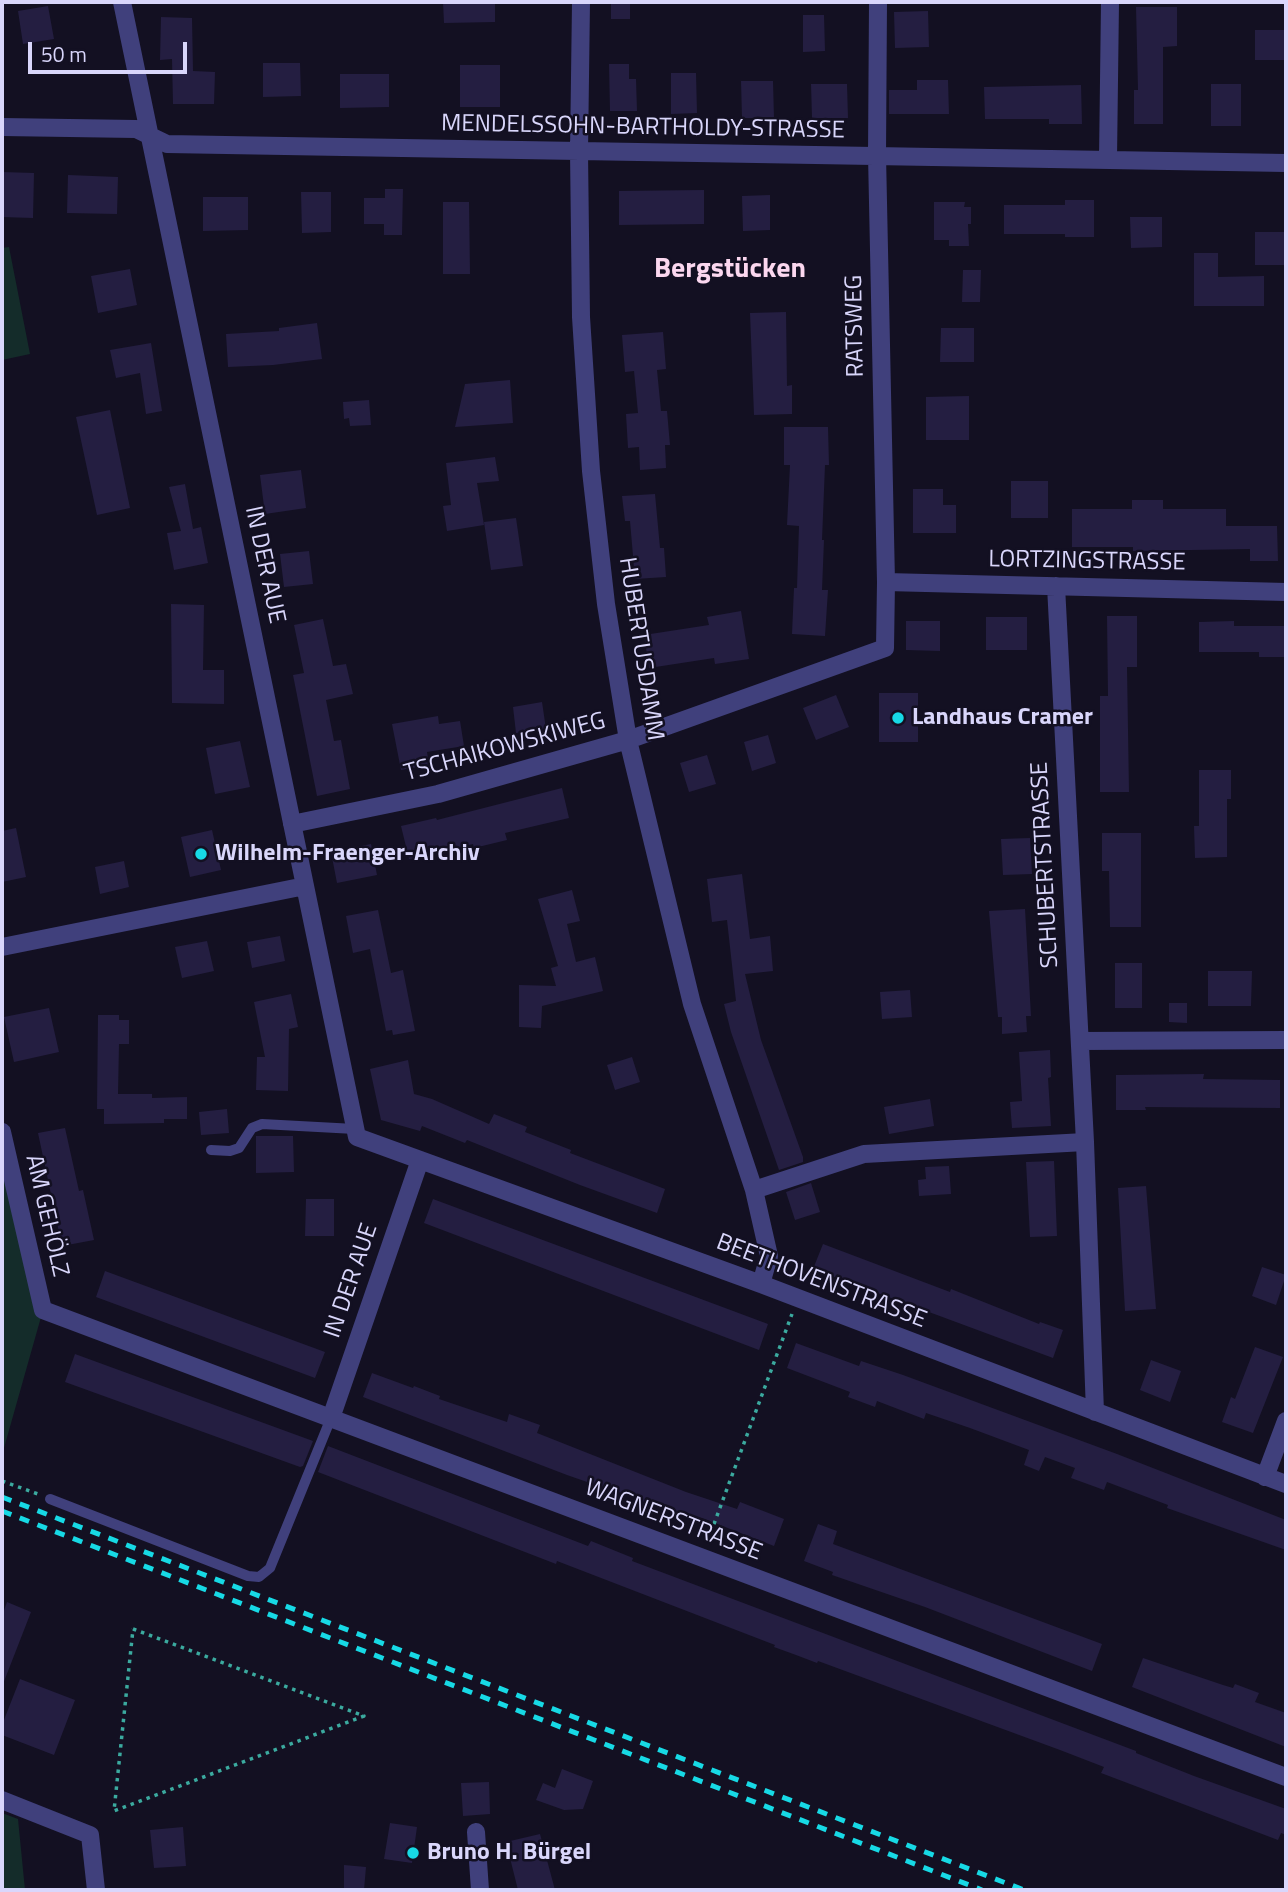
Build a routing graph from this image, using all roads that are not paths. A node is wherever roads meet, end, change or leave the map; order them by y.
1 (122, 2) edge
2 (581, 2) edge
3 (878, 2) edge
4 (1110, 2) edge
5 (2, 127) edge
6 (151, 136) junction
7 (579, 152) junction
8 (877, 155) junction
9 (1108, 159) junction
10 (1286, 163) edge
11 (886, 582) junction
12 (1056, 586) junction
13 (1286, 592) edge
14 (885, 648) joint
15 (628, 740) junction
16 (292, 824) junction
17 (305, 886) junction
18 (2, 947) edge
19 (1286, 1040) edge
20 (1080, 1041) junction
21 (2, 1132) edge
22 (356, 1133) junction
23 (1084, 1142) junction
24 (211, 1150) dead end
25 (420, 1160) junction
26 (754, 1190) junction
27 (761, 1284) junction
28 (43, 1310) joint
29 (1095, 1412) junction
30 (331, 1419) junction
31 (1286, 1421) edge
32 (1265, 1476) junction
33 (1286, 1485) edge
34 (50, 1499) road end
35 (1286, 1777) edge
36 (2, 1800) edge
37 (476, 1832) dead end
38 (96, 1890) edge
39 (480, 1890) edge

1 - 6 street, IN DER AUE
2 - 7 street, HUBERTUSDAMM
3 - 8 street, RATSWEG
4 - 9 street
5 - 6 street, MENDELSSOHN-BARTHOLDY-STRASSE
6 - 7 street, MENDELSSOHN-BARTHOLDY-STRASSE
6 - 16 street, IN DER AUE
7 - 8 street, MENDELSSOHN-BARTHOLDY-STRASSE
7 - 15 street, HUBERTUSDAMM
8 - 9 street, MENDELSSOHN-BARTHOLDY-STRASSE
8 - 11 street, RATSWEG
9 - 10 street, MENDELSSOHN-BARTHOLDY-STRASSE
11 - 12 street, LORTZINGSTRASSE
11 - 14 street, RATSWEG
12 - 13 street, LORTZINGSTRASSE
12 - 20 street, SCHUBERTSTRASSE
14 - 15 street, TSCHAIKOWSKIWEG
15 - 16 street, TSCHAIKOWSKIWEG
15 - 26 street, HUBERTUSDAMM
16 - 17 street, IN DER AUE
17 - 18 street
17 - 22 street, IN DER AUE
19 - 20 street
20 - 23 street, SCHUBERTSTRASSE
21 - 28 street, AM GEHÖLZ
22 - 24 lane
22 - 25 street, BEETHOVENSTRASSE
23 - 26 street
23 - 29 street, SCHUBERTSTRASSE
25 - 27 street, BEETHOVENSTRASSE
25 - 30 street, IN DER AUE
26 - 27 street, HUBERTUSDAMM
27 - 29 street, BEETHOVENSTRASSE
28 - 30 street, WAGNERSTRASSE
29 - 32 street, BEETHOVENSTRASSE
30 - 34 lane
30 - 35 street, WAGNERSTRASSE
31 - 32 street
32 - 33 street, BEETHOVENSTRASSE
36 - 38 street
37 - 39 street

